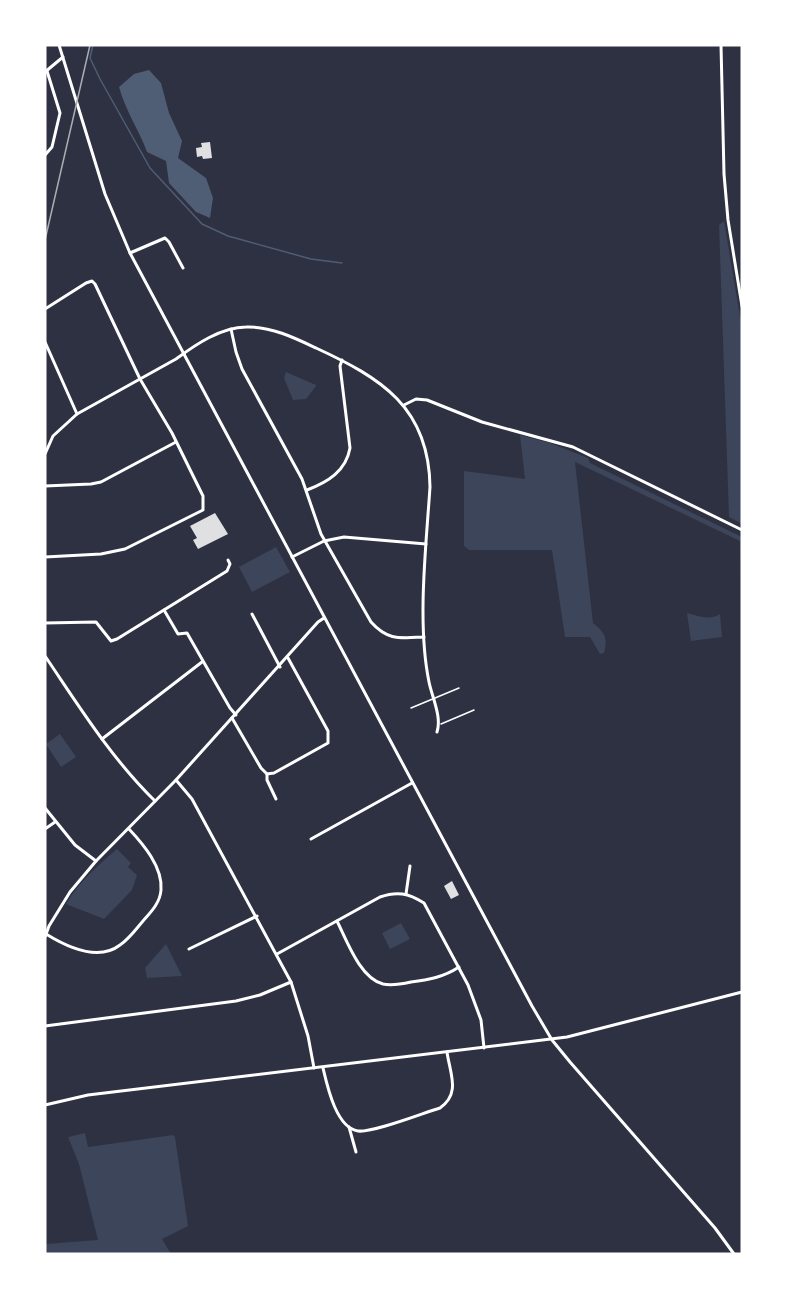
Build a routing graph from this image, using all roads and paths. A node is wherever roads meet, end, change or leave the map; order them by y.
1 (59, 45) edge
2 (721, 45) edge
3 (63, 57) junction
4 (46, 71) edge
5 (45, 154) edge
6 (130, 253) junction
7 (183, 268) dead end
8 (742, 306) edge
9 (45, 309) edge
10 (231, 329) junction
11 (45, 342) edge
12 (183, 354) junction
13 (342, 360) junction
14 (140, 380) junction
15 (404, 405) junction
16 (77, 414) junction
17 (176, 442) junction
18 (45, 454) edge
19 (45, 486) edge
20 (307, 490) junction
21 (742, 530) edge
22 (324, 541) junction
23 (426, 544) junction
24 (45, 557) edge
25 (292, 557) junction
26 (228, 560) dead end
27 (164, 610) junction
28 (252, 614) dead end
29 (324, 618) junction
30 (45, 623) edge
31 (424, 637) junction
32 (45, 656) edge
33 (288, 658) junction
34 (202, 662) junction
35 (280, 667) junction
36 (459, 688) dead end
37 (433, 699) junction
38 (411, 708) dead end
39 (474, 710) dead end
40 (236, 715) junction
41 (232, 718) junction
42 (440, 724) junction
43 (437, 732) dead end
44 (102, 739) junction
45 (267, 774) junction
46 (176, 780) junction
47 (412, 783) junction
48 (276, 799) dead end
49 (155, 801) junction
50 (45, 808) edge
51 (55, 822) junction
52 (129, 829) junction
53 (45, 830) edge
54 (311, 839) dead end
55 (96, 861) junction
56 (410, 866) dead end
57 (406, 894) junction
58 (256, 916) junction
59 (337, 921) junction
60 (47, 925) edge
61 (46, 936) edge
62 (189, 949) dead end
63 (277, 954) junction
64 (459, 967) junction
65 (291, 982) junction
66 (742, 992) edge
67 (45, 1026) edge
68 (552, 1040) junction
69 (484, 1048) junction
70 (447, 1052) junction
71 (323, 1068) junction
72 (314, 1069) junction
73 (45, 1105) edge
74 (349, 1127) junction
75 (356, 1152) dead end
76 (734, 1254) edge

1 - 3 street
2 - 8 street
3 - 4 street
3 - 6 street
4 - 5 street
6 - 7 street
6 - 12 street
9 - 14 street
10 - 12 street
10 - 13 street
10 - 20 street
11 - 16 street
12 - 14 street
12 - 25 street
13 - 15 street
13 - 20 street
14 - 16 street
14 - 17 street
15 - 21 street
15 - 23 street
16 - 18 street
17 - 19 street
17 - 24 street
20 - 22 street
22 - 23 street
22 - 25 street
22 - 31 street
23 - 31 street
25 - 29 street
26 - 27 street
27 - 30 street
27 - 34 street
28 - 35 street
29 - 33 street
29 - 47 street
31 - 37 street
32 - 44 street
33 - 35 street
33 - 45 street
34 - 40 street
34 - 44 street
35 - 40 street
36 - 37 lane
37 - 38 lane
37 - 42 street
39 - 42 lane
40 - 41 street
41 - 45 street
41 - 46 street
42 - 43 street
44 - 49 street
45 - 48 street
46 - 49 street
46 - 58 street
47 - 54 street
47 - 68 street
49 - 52 street
50 - 51 street
51 - 53 street
51 - 55 street
52 - 55 street
52 - 61 street
55 - 60 street
56 - 57 street
57 - 59 street
57 - 64 street
58 - 62 street
58 - 63 street
59 - 63 street
59 - 64 street
60 - 61 street
63 - 65 street
64 - 69 street
65 - 67 street
65 - 72 street
66 - 68 street
68 - 69 street
68 - 76 street
69 - 70 street
70 - 71 street
70 - 74 street
71 - 72 street
71 - 74 street
72 - 73 street
74 - 75 street

